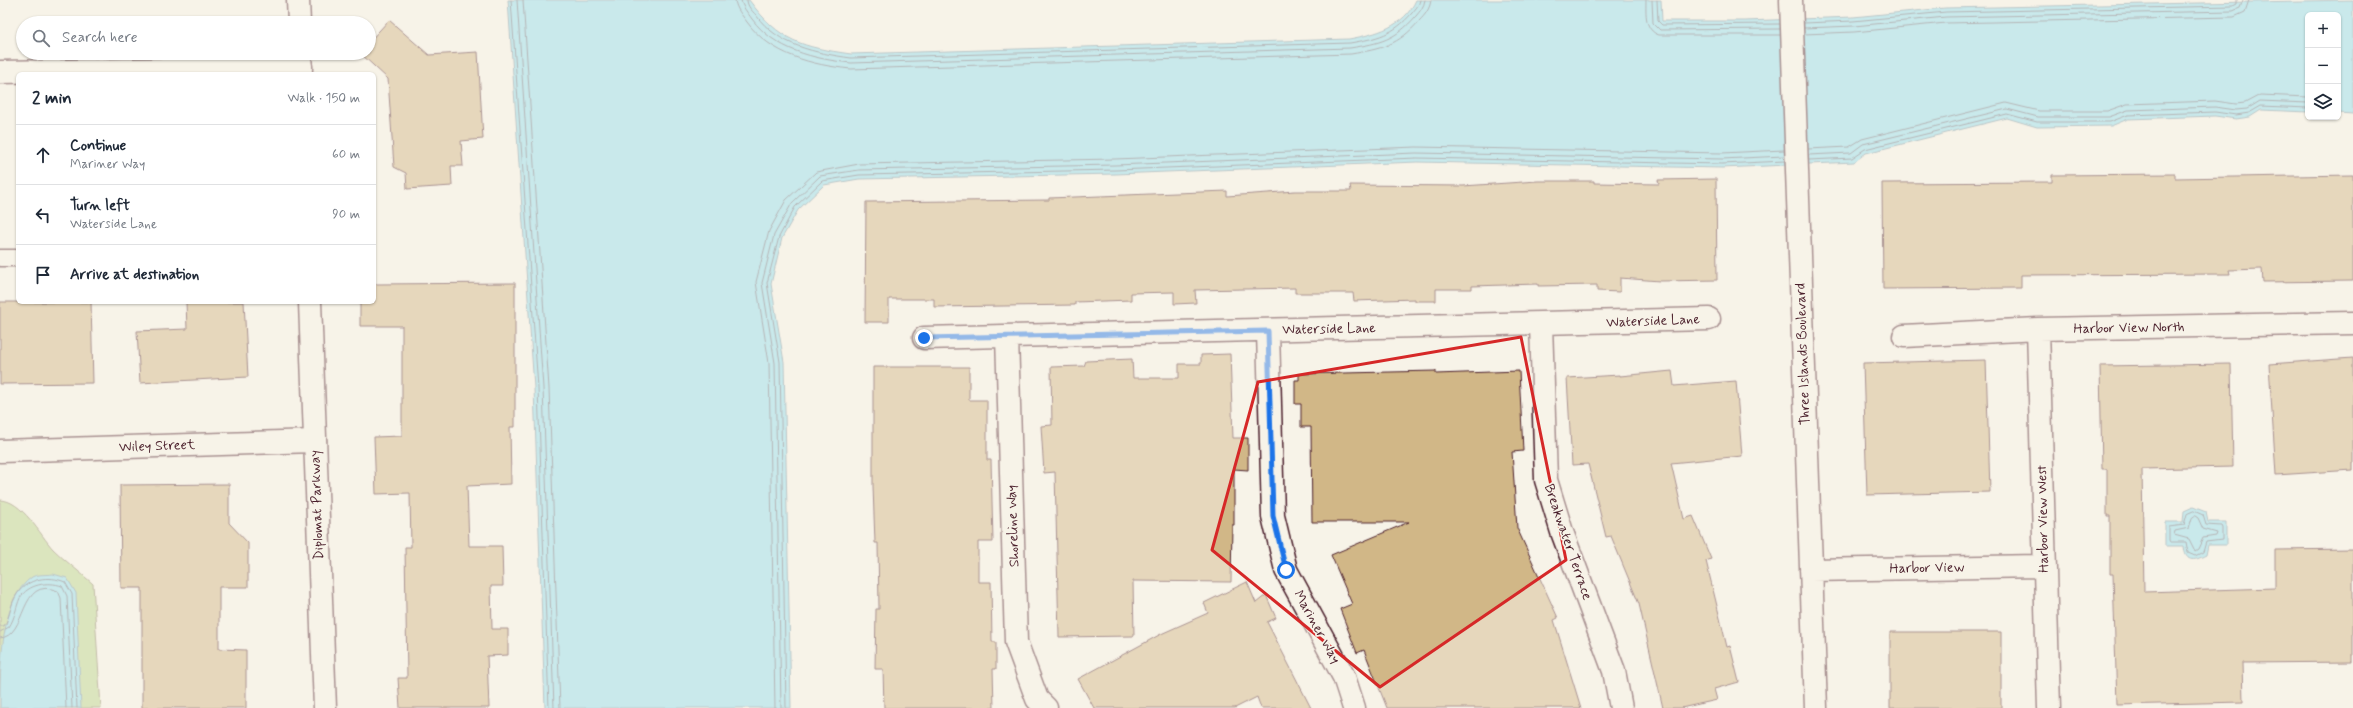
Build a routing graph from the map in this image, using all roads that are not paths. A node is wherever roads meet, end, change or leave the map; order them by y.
1 (298, 0) edge
2 (1791, 0) edge
3 (299, 16) edge
4 (301, 65) edge
5 (0, 72) edge
6 (0, 258) edge
7 (16, 258) edge
8 (310, 304) edge
9 (1709, 319) dead end
10 (2353, 323) edge
11 (1541, 324) junction
12 (2038, 329) junction
13 (1268, 331) junction
14 (1007, 336) junction
15 (1904, 336) dead end
16 (924, 338) dead end
17 (314, 441) junction
18 (0, 451) edge
19 (2044, 566) junction
20 (1811, 570) junction
21 (325, 708) edge
22 (1046, 708) edge
23 (1354, 708) edge
24 (1621, 708) edge
25 (1816, 708) edge
26 (2049, 708) edge

1 - 3 street
2 - 20 street, Three Islands Boulevard
4 - 5 street
6 - 7 lane
8 - 17 street, Diplomat Parkway
9 - 11 street, Waterside Lane
10 - 12 street, Harbor View North
11 - 13 street, Waterside Lane
11 - 24 street, Breakwater Terrace
12 - 15 street, Harbor View North
12 - 19 street, Harbor View West
13 - 14 street, Waterside Lane
13 - 23 street, Mariner Way
14 - 16 street, Waterside Lane
14 - 22 street, Shoreline Way
17 - 18 street, Wiley Street
17 - 21 street, Diplomat Parkway
19 - 20 street, Harbor View
19 - 26 street, Harbor View West
20 - 25 street, Three Islands Boulevard

